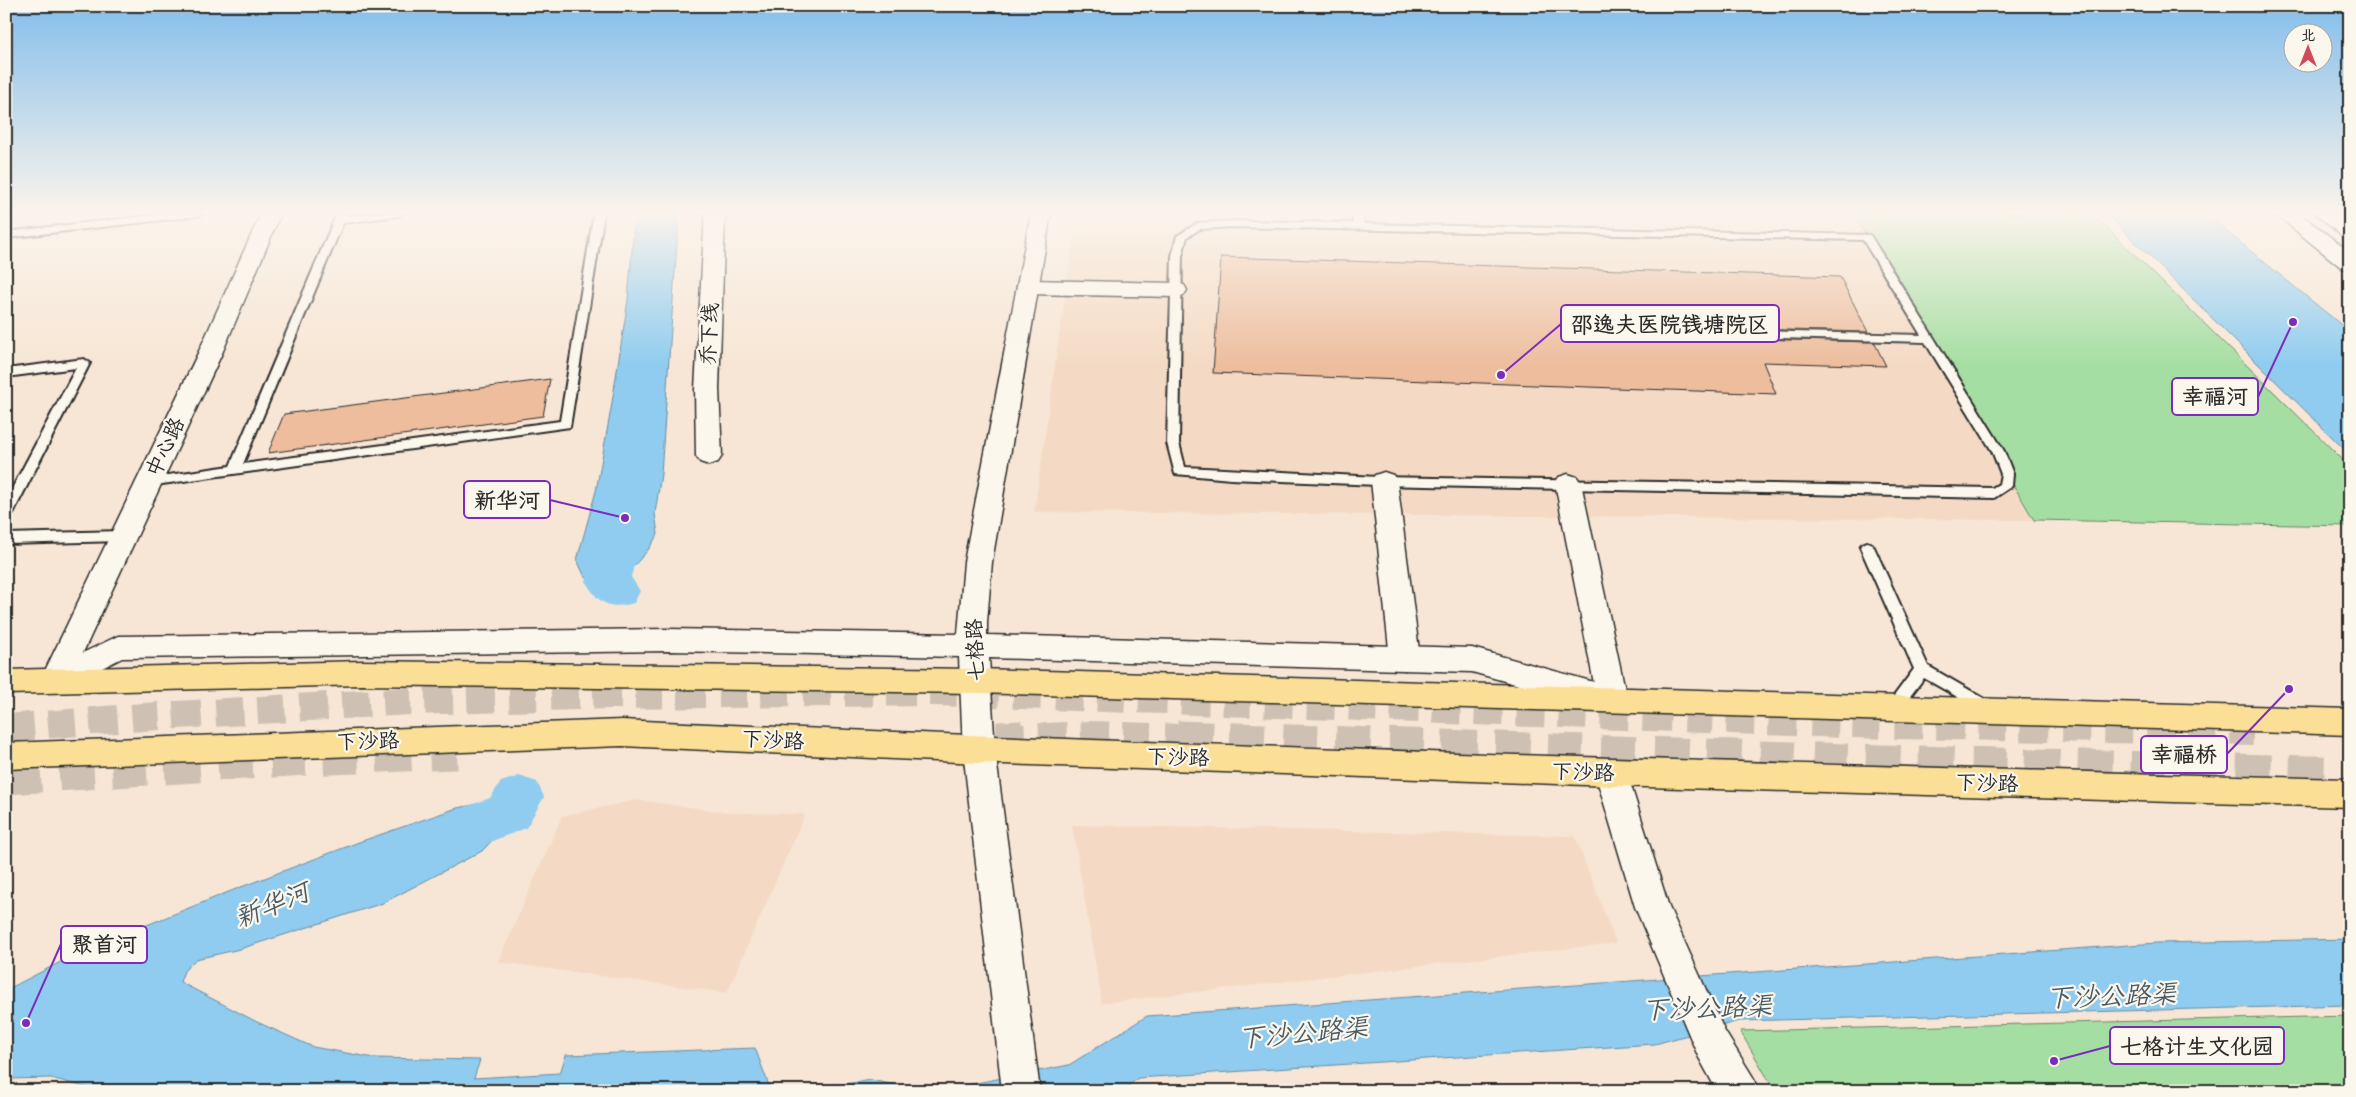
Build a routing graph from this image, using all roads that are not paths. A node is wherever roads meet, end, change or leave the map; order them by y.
1 (249, 264) edge
2 (320, 264) edge
3 (591, 264) edge
4 (713, 264) edge
5 (1032, 264) edge
6 (1177, 264) edge
7 (1883, 264) edge
8 (1028, 287) junction
9 (1176, 290) junction
10 (1710, 333) dead end
11 (1929, 339) junction
12 (6, 373) edge
13 (709, 456) dead end
14 (235, 469) junction
15 (1384, 481) junction
16 (148, 482) junction
17 (1568, 484) junction
18 (6, 514) edge
19 (122, 536) junction
20 (6, 539) edge
21 (1867, 547) dead end
22 (973, 646) junction
23 (1405, 658) junction
24 (1922, 670) junction
25 (56, 679) junction
26 (977, 681) junction
27 (6, 682) edge
28 (1612, 699) junction
29 (1893, 708) junction
30 (1993, 711) junction
31 (2350, 722) edge
32 (979, 750) junction
33 (6, 756) edge
34 (1611, 773) junction
35 (2350, 793) edge
36 (1021, 1091) edge
37 (1739, 1091) edge

1 - 16 street, 中心路
2 - 14 lane
3 - 14 lane
4 - 13 street, 乔下线
5 - 8 street, 七格路
6 - 9 lane
7 - 11 lane
8 - 9 street
8 - 22 street, 七格路
9 - 15 lane
10 - 11 lane
11 - 17 lane
12 - 18 lane
14 - 16 lane
15 - 17 lane
15 - 23 street
16 - 19 street, 中心路
17 - 28 street
19 - 20 lane
19 - 25 street, 中心路
21 - 24 lane
22 - 23 street
22 - 25 street
22 - 26 street, 七格路
23 - 28 street
24 - 29 lane
24 - 30 lane
25 - 26 main road
25 - 27 main road
26 - 28 main road
26 - 32 street, 七格路
28 - 29 main road
29 - 30 main road
30 - 31 main road
32 - 33 main road, 下沙路
32 - 34 main road, 下沙路
32 - 36 street, 七格路
34 - 35 main road, 下沙路
34 - 37 street

